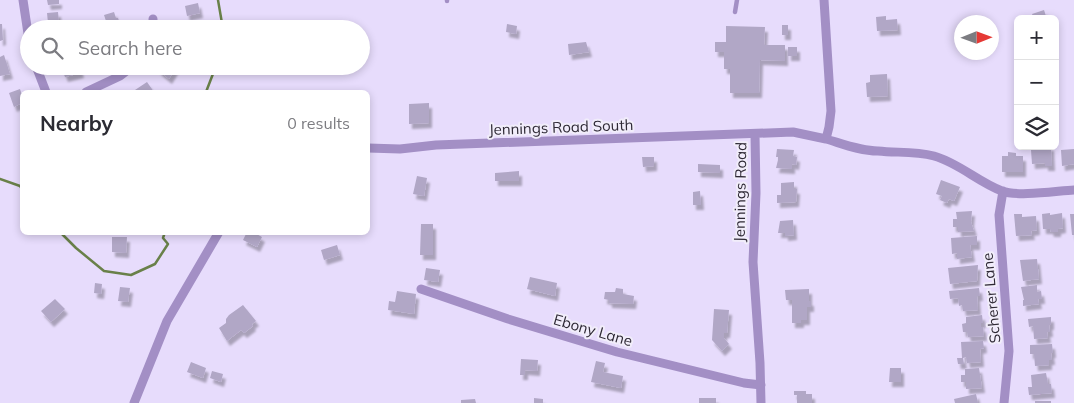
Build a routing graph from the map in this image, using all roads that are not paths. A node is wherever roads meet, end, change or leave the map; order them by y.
1 (23, 0) edge
2 (737, 0) edge
3 (824, 0) edge
4 (736, 12) dead end
5 (26, 20) edge
6 (39, 75) edge
7 (121, 75) edge
8 (45, 90) edge
9 (90, 90) edge
10 (755, 134) junction
11 (826, 139) junction
12 (370, 148) edge
13 (1074, 190) edge
14 (1003, 191) junction
15 (217, 235) edge
16 (421, 289) dead end
17 (761, 385) junction
18 (134, 403) edge
19 (761, 403) edge
20 (1004, 403) edge

1 - 5 street
2 - 4 lane
3 - 11 street
6 - 8 street
7 - 9 street
10 - 11 street, Jennings Road
10 - 12 street, Jennings Road South
10 - 17 street, Jennings Road
11 - 14 street, Jennings Road
13 - 14 street
14 - 20 street, Scherer Lane
15 - 18 street
16 - 17 street, Ebony Lane
17 - 19 street, Jennings Road

